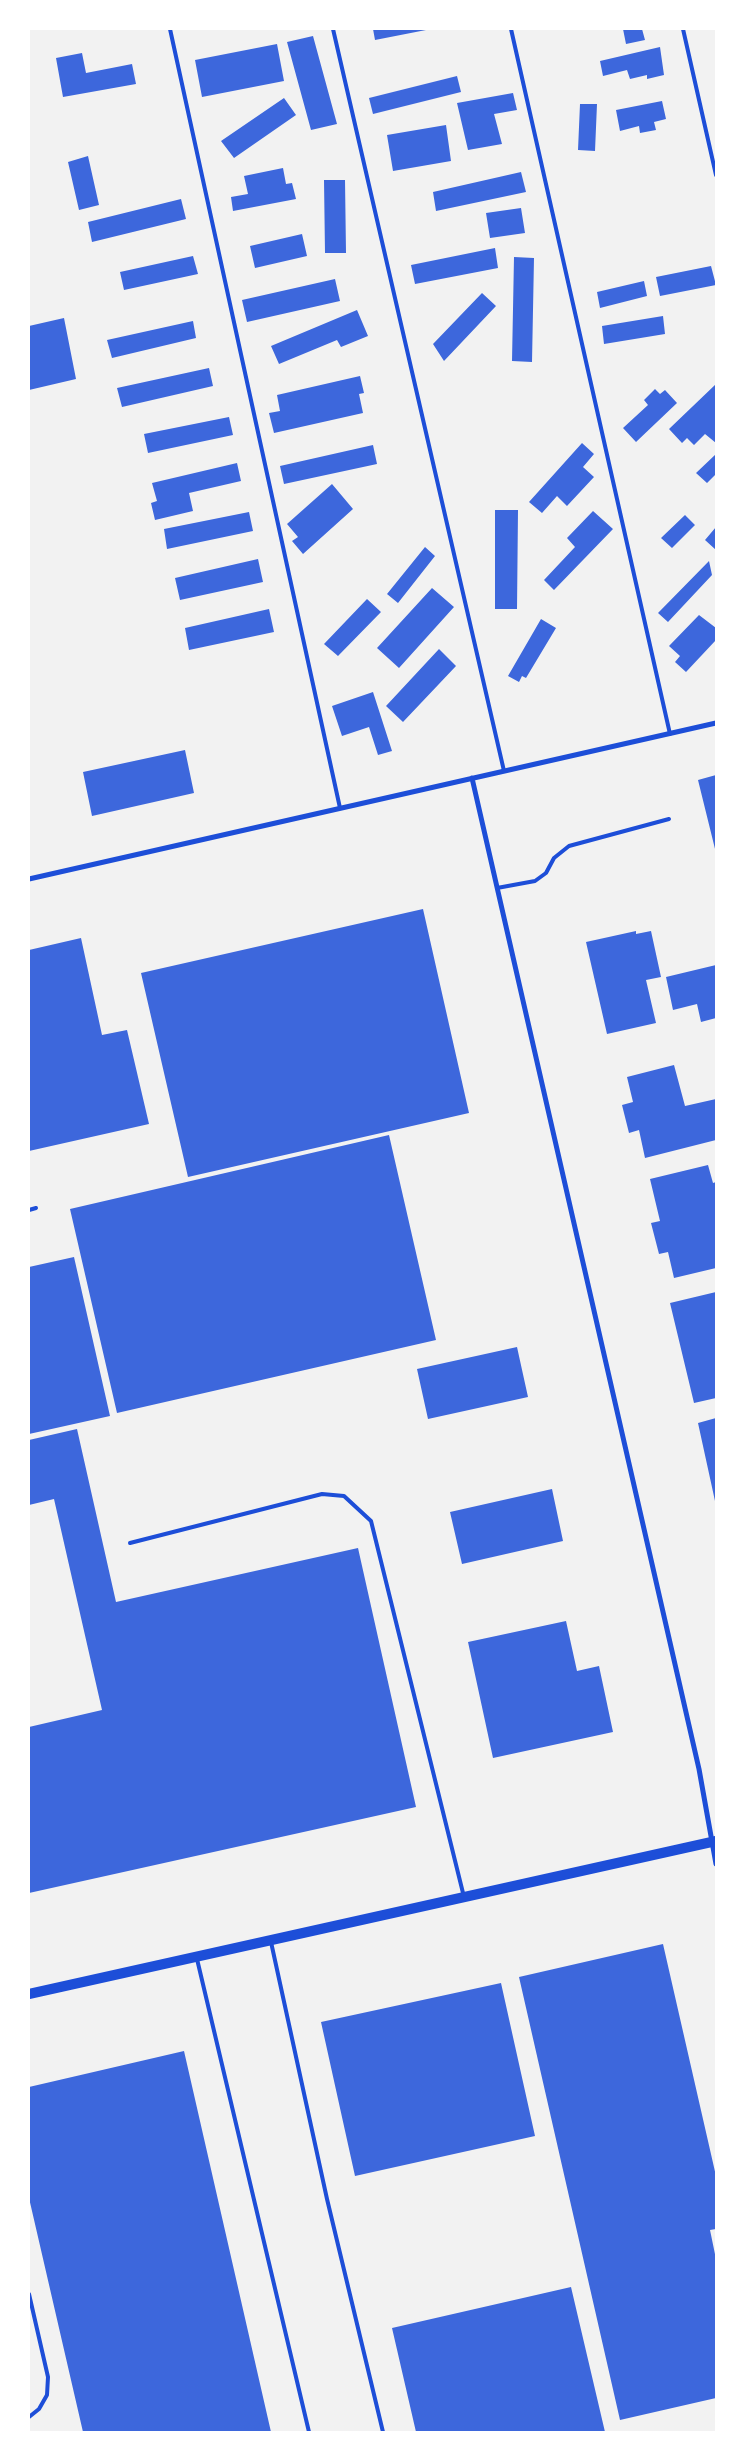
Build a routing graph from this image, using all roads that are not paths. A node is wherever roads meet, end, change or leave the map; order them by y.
1 (170, 29) edge
2 (333, 29) edge
3 (511, 29) edge
4 (683, 29) edge
5 (716, 175) edge
6 (716, 723) edge
7 (670, 734) junction
8 (504, 771) junction
9 (472, 778) junction
10 (340, 808) junction
11 (669, 819) dead end
12 (29, 879) edge
13 (497, 888) junction
14 (36, 1208) dead end
15 (29, 1210) edge
16 (130, 1543) dead end
17 (714, 1841) edge
18 (716, 1864) edge
19 (464, 1897) junction
20 (271, 1940) junction
21 (197, 1956) junction
22 (29, 1994) edge
23 (29, 2294) edge
24 (29, 2418) edge
25 (309, 2432) edge
26 (383, 2432) edge

1 - 10 lane
2 - 8 lane
3 - 7 lane
4 - 5 lane
6 - 7 street
7 - 8 street
8 - 9 street
9 - 10 street
9 - 13 street
10 - 12 street
11 - 13 lane
13 - 17 street
14 - 15 lane
16 - 19 lane
17 - 18 street
17 - 19 main road
19 - 20 main road
20 - 21 main road
20 - 26 lane
21 - 22 main road
21 - 25 lane
23 - 24 lane

